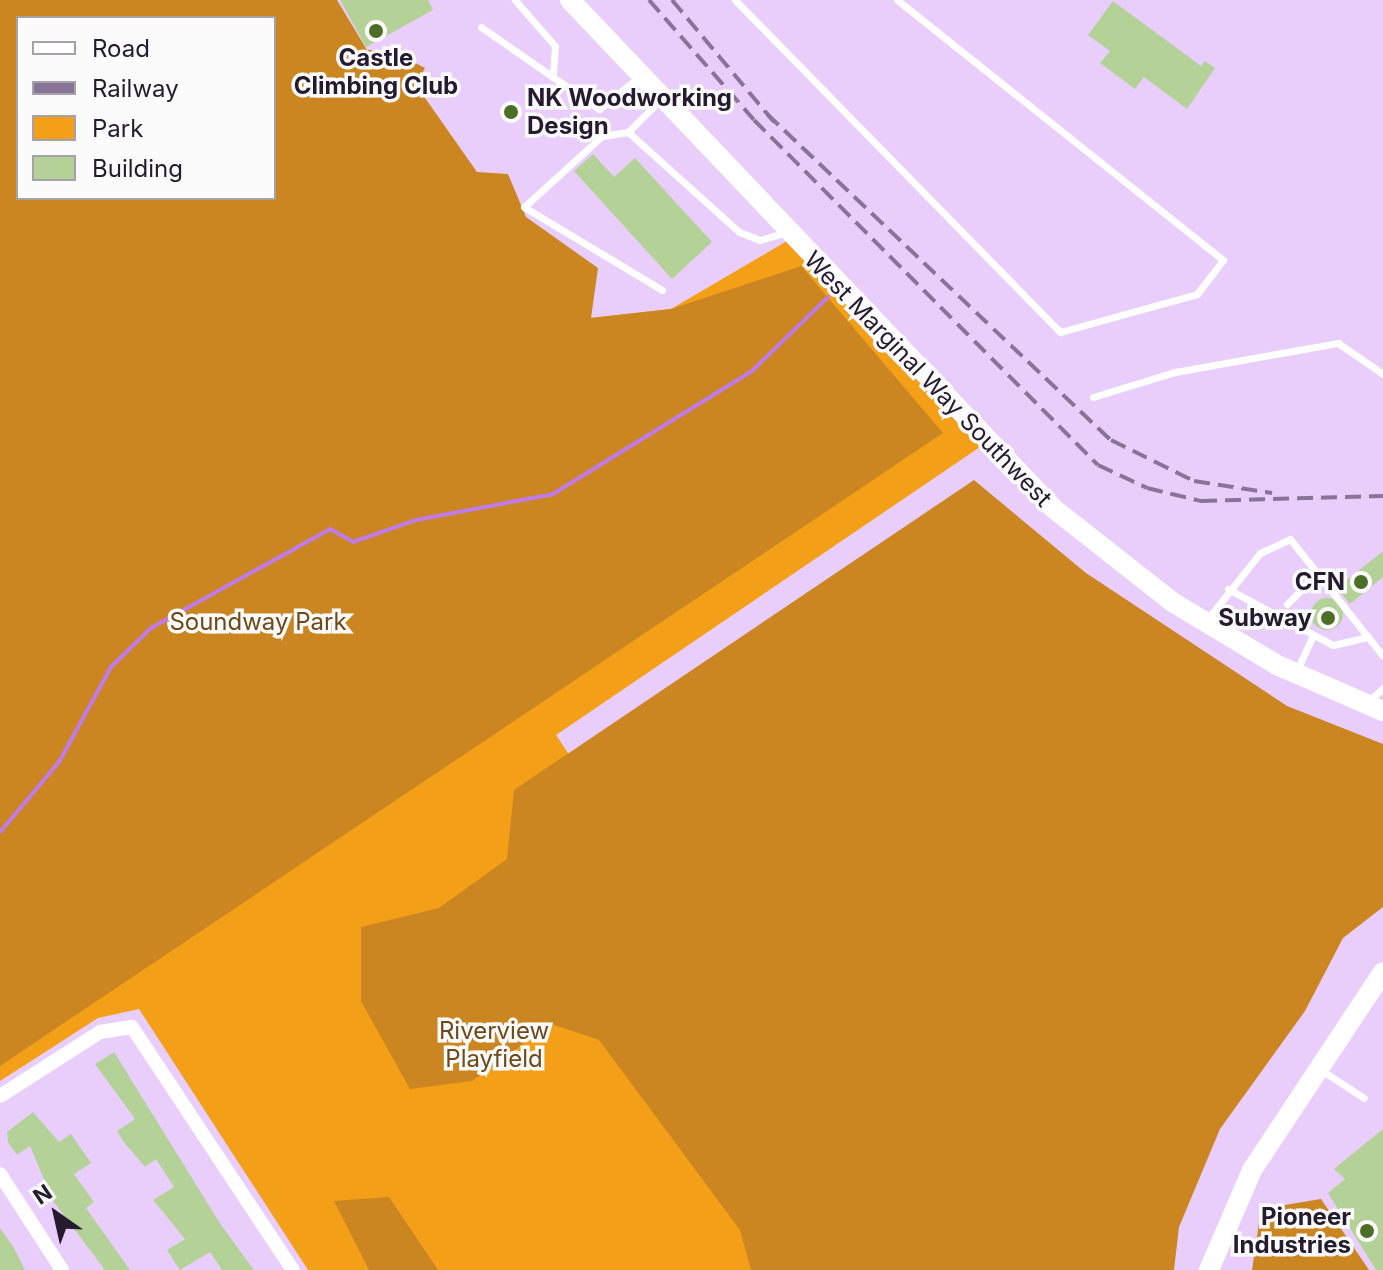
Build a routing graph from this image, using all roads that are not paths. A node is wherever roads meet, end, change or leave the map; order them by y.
1 (515, 0) edge
2 (570, 0) edge
3 (735, 0) edge
4 (897, 0) edge
5 (481, 27) dead end
6 (641, 76) junction
7 (553, 77) junction
8 (662, 97) junction
9 (628, 132) junction
10 (787, 232) junction
11 (662, 290) dead end
12 (1383, 374) edge
13 (1093, 397) dead end
14 (1318, 573) junction
15 (1228, 589) junction
16 (1287, 604) dead end
17 (1206, 622) junction
18 (1313, 636) junction
19 (1368, 637) junction
20 (1383, 656) edge
21 (1295, 674) junction
22 (1383, 688) edge
23 (1373, 709) edge
24 (1383, 972) edge
25 (1319, 1069) junction
26 (0, 1096) edge
27 (1364, 1098) dead end
28 (0, 1174) edge
29 (62, 1270) edge
30 (293, 1270) edge
31 (1209, 1270) edge

1 - 7 lane
2 - 6 main road, West Marginal Way Southwest
3 - 4 lane
5 - 7 lane
6 - 7 lane
6 - 8 main road, West Marginal Way Southwest
8 - 9 lane
8 - 10 main road, West Marginal Way Southwest
9 - 10 lane
9 - 11 lane
10 - 17 main road, West Marginal Way Southwest
12 - 13 lane
14 - 15 lane
14 - 16 lane
14 - 19 lane
15 - 17 lane
15 - 18 lane
17 - 21 main road, West Marginal Way Southwest
18 - 19 lane
18 - 21 lane
19 - 20 lane
21 - 23 main road, West Marginal Way Southwest
22 - 23 lane
24 - 25 main road
25 - 27 lane
25 - 31 main road
26 - 30 street
28 - 29 street

